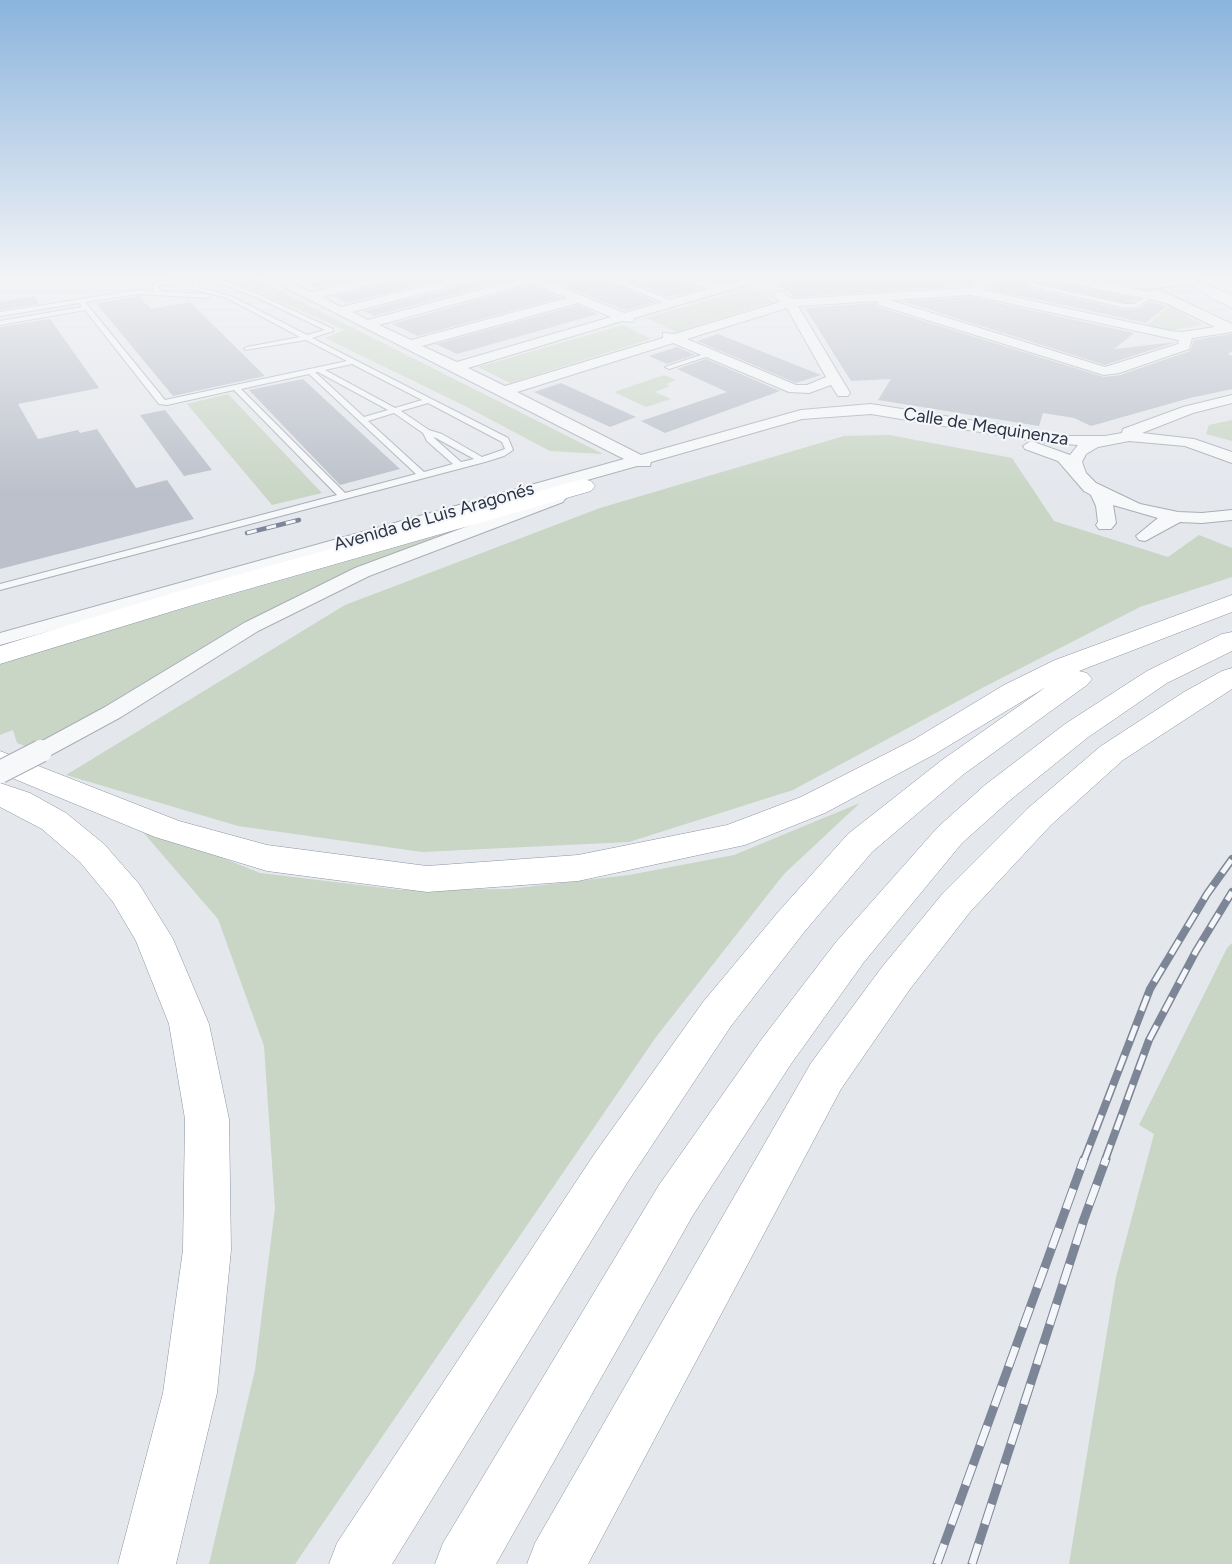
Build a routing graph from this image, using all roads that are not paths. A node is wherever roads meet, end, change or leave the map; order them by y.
1 (118, 347) edge
2 (257, 347) edge
3 (322, 347) edge
4 (414, 347) edge
5 (522, 347) edge
6 (644, 347) edge
7 (693, 347) edge
8 (815, 347) edge
9 (1026, 347) edge
10 (1181, 347) edge
11 (247, 349) dead end
12 (710, 354) junction
13 (351, 362) junction
14 (456, 367) junction
15 (669, 367) dead end
16 (316, 371) junction
17 (834, 379) junction
18 (236, 388) junction
19 (504, 391) junction
20 (1232, 399) edge
21 (427, 401) junction
22 (871, 409) junction
23 (397, 412) junction
24 (1169, 417) junction
25 (363, 420) junction
26 (426, 432) junction
27 (1107, 439) junction
28 (1188, 442) junction
29 (1229, 455) edge
30 (482, 460) junction
31 (459, 465) junction
32 (640, 465) junction
33 (1075, 468) junction
34 (422, 475) junction
35 (583, 486) junction
36 (1099, 493) junction
37 (343, 496) junction
38 (1232, 515) edge
39 (1178, 517) junction
40 (1105, 525) dead end
41 (1145, 536) dead end
42 (0, 587) edge
43 (1232, 603) edge
44 (0, 639) edge
45 (1232, 640) edge
46 (1128, 644) junction
47 (0, 655) edge
48 (1232, 677) edge
49 (0, 761) edge
50 (0, 772) edge
51 (0, 794) edge
52 (147, 1564) edge
53 (358, 1564) edge
54 (464, 1564) edge
55 (556, 1564) edge

1 - 18 lane
2 - 11 lane
3 - 13 lane
4 - 14 street
5 - 14 street
6 - 19 street
7 - 12 street
8 - 17 street
9 - 10 street
12 - 15 lane
12 - 17 street
13 - 16 lane
13 - 21 lane
14 - 19 street
16 - 18 lane
16 - 23 lane
16 - 25 lane
17 - 22 street
18 - 37 lane
19 - 32 street
20 - 24 street, Calle de Mequinenza
21 - 23 lane
21 - 30 lane
22 - 27 street, Calle de Mequinenza
22 - 32 street, Avenida de Luis Aragonés
23 - 25 lane
23 - 26 lane
24 - 27 street, Calle de Mequinenza
24 - 28 street
25 - 34 lane
26 - 30 lane
26 - 31 lane
27 - 28 street
27 - 33 street
28 - 29 street
30 - 31 lane
31 - 34 lane
32 - 33 street, Avenida de Luis Aragonés
32 - 35 street, Avenida de Luis Aragonés
32 - 44 street, Avenida de Luis Aragonés
33 - 36 street, Avenida de Luis Aragonés
34 - 37 lane
35 - 47 highway
35 - 50 street, Avenida de Luis Aragonés, bridge
36 - 39 street
36 - 40 street
37 - 42 lane
38 - 39 street
39 - 41 street
43 - 46 highway
45 - 54 highway
46 - 49 highway
46 - 53 highway
48 - 55 highway
51 - 52 highway

